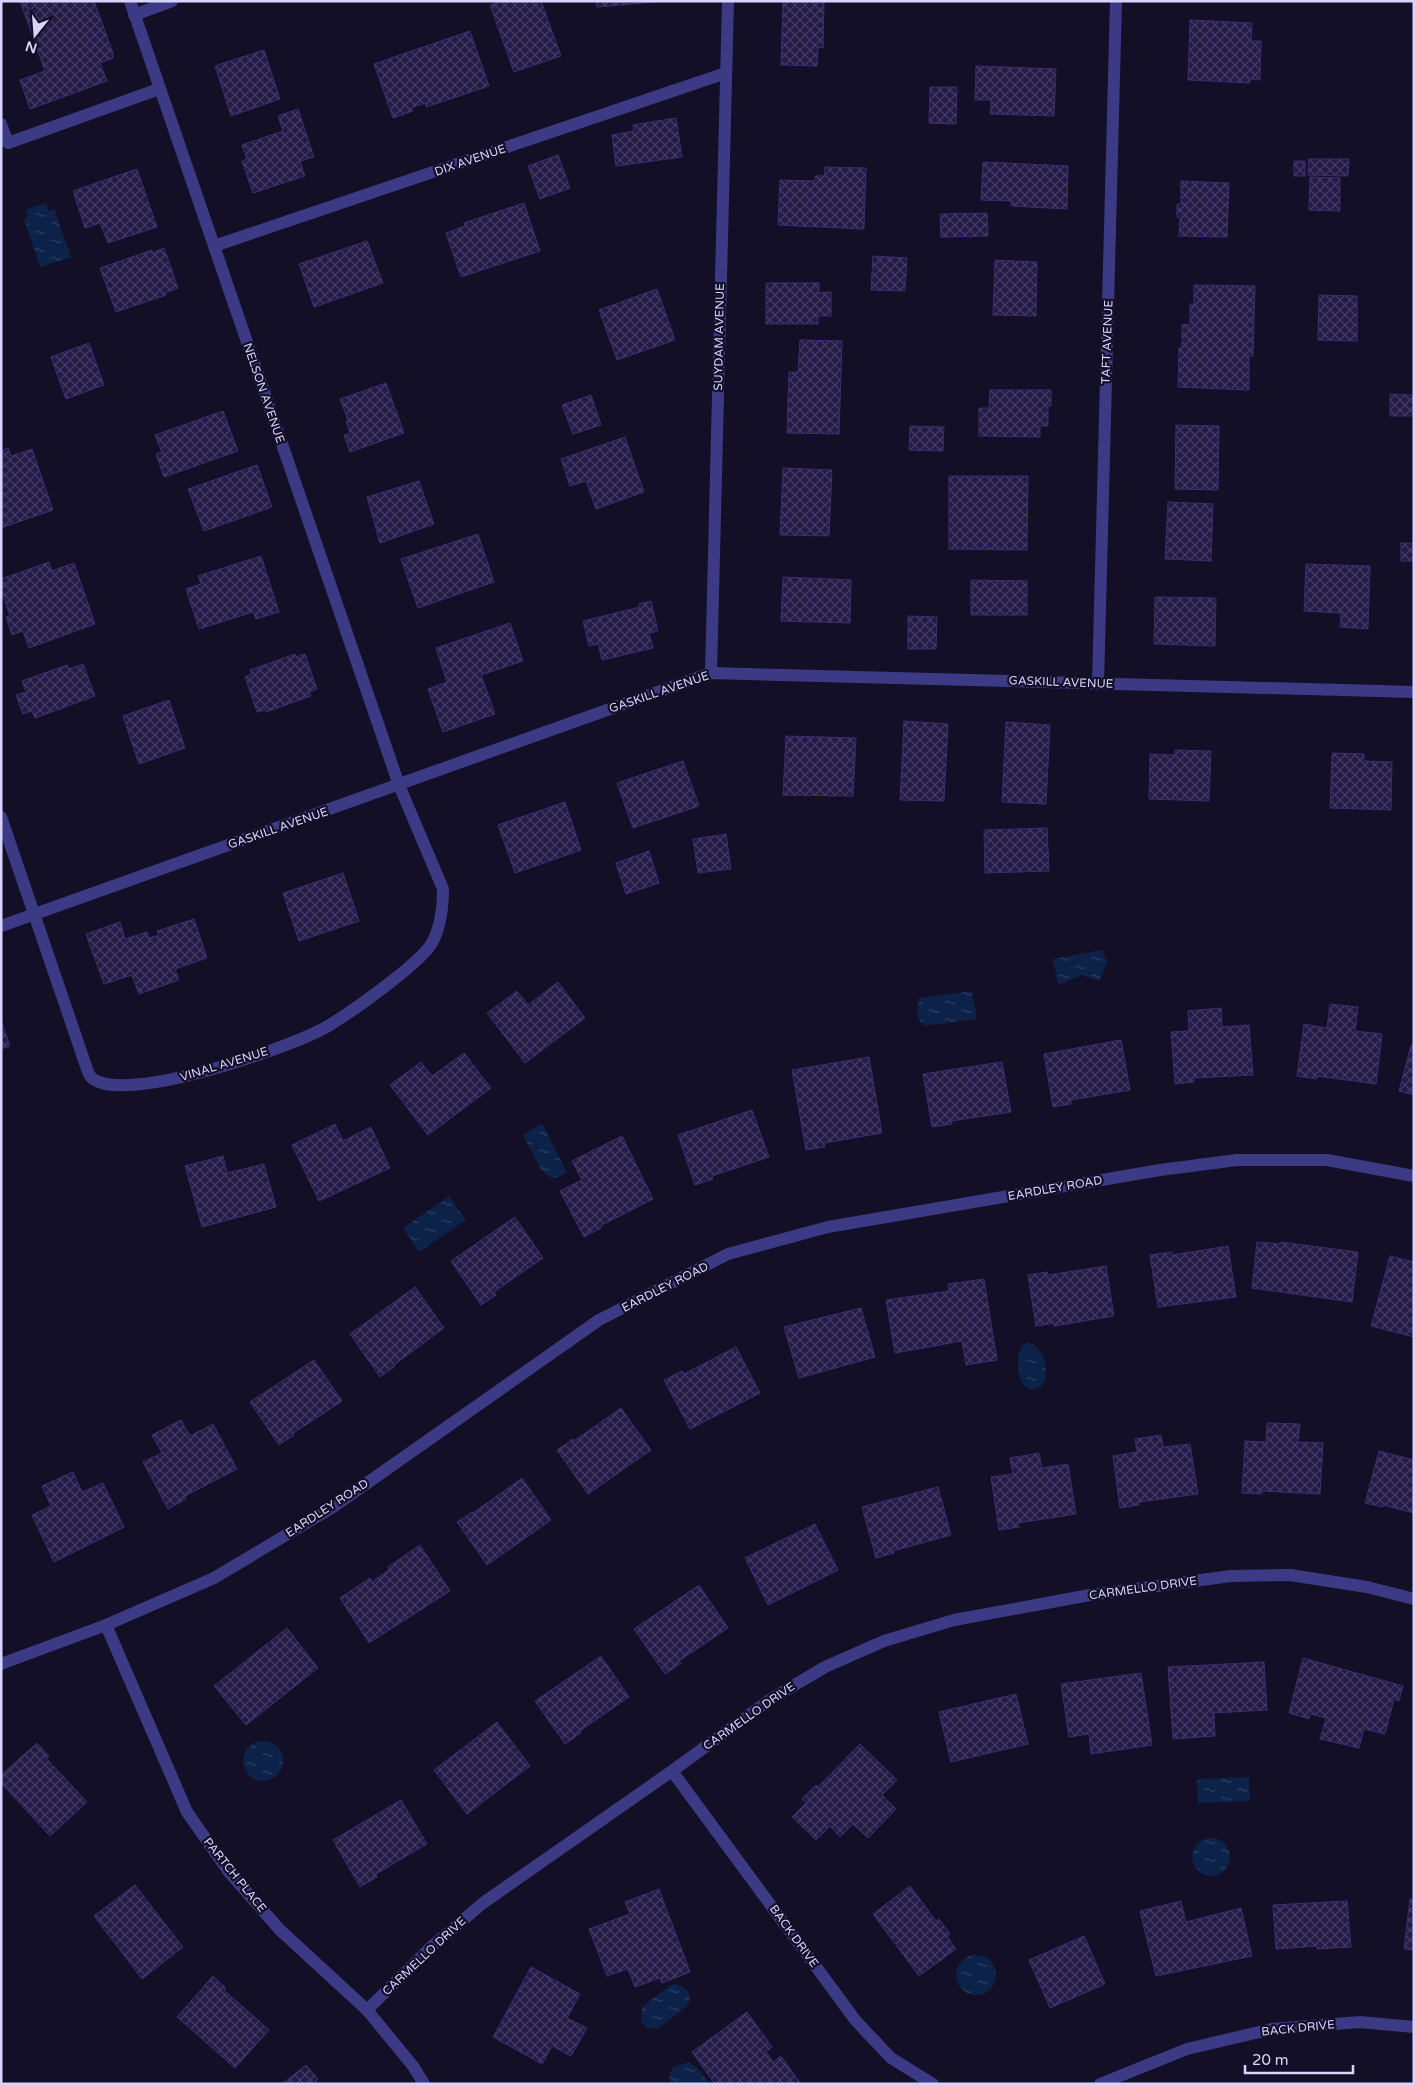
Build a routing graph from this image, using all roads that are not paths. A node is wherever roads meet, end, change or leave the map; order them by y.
1 (130, 1) edge
2 (172, 1) edge
3 (728, 1) edge
4 (1116, 1) edge
5 (134, 15) junction
6 (726, 73) junction
7 (159, 89) junction
8 (1, 124) edge
9 (214, 246) junction
10 (711, 673) junction
11 (1098, 683) junction
12 (1414, 692) edge
13 (399, 785) junction
14 (1, 817) edge
15 (35, 914) junction
16 (1, 926) edge
17 (1414, 1176) edge
18 (1414, 1599) edge
19 (106, 1625) junction
20 (1, 1664) edge
21 (672, 1771) junction
22 (367, 2010) junction
23 (1414, 2027) edge
24 (424, 2084) edge
25 (933, 2084) edge
26 (1100, 2084) edge

1 - 5 street, NELSON AVENUE
2 - 5 street
3 - 6 street, SUYDAM AVENUE
4 - 11 street, TAFT AVENUE
5 - 7 street, NELSON AVENUE
6 - 9 street, DIX AVENUE
6 - 10 street, SUYDAM AVENUE
7 - 8 street
7 - 9 street, NELSON AVENUE
9 - 13 street, NELSON AVENUE
10 - 11 street, GASKILL AVENUE
10 - 13 street, GASKILL AVENUE
11 - 12 street, GASKILL AVENUE
13 - 15 street, GASKILL AVENUE
13 - 15 street, VINAL AVENUE
14 - 15 street, VINAL AVENUE
15 - 16 street, GASKILL AVENUE
17 - 19 street, EARDLEY ROAD
18 - 21 street, CARMELLO DRIVE
19 - 20 street, EARDLEY ROAD
19 - 22 street, PARTCH PLACE
21 - 22 street, CARMELLO DRIVE
21 - 25 street, BACK DRIVE
22 - 24 street, PARTCH PLACE
23 - 26 street, BACK DRIVE

